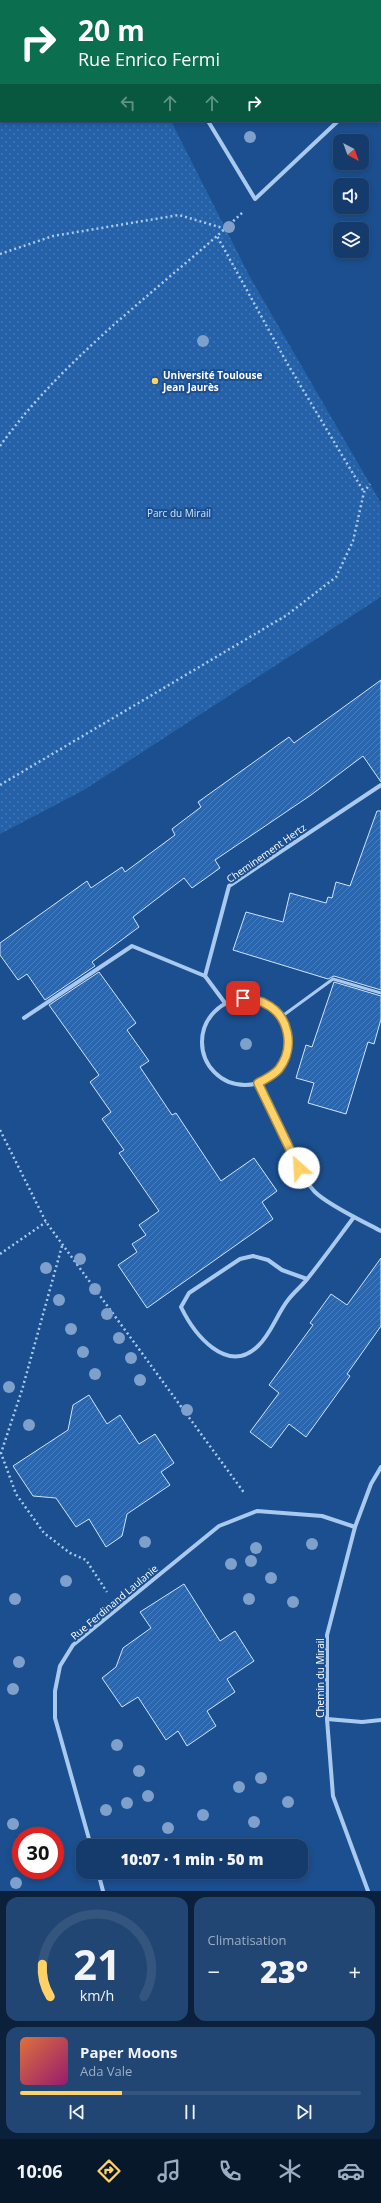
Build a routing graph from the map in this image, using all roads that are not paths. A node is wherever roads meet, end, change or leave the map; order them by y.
1 (209, 122) edge
2 (337, 122) edge
3 (381, 785) edge
4 (205, 976) junction
5 (381, 993) edge
6 (225, 1004) junction
7 (281, 1017) junction
8 (24, 1018) dead end
9 (258, 1083) junction
10 (354, 1217) junction
11 (381, 1231) edge
12 (307, 1279) junction
13 (381, 1467) edge
14 (354, 1527) junction
15 (327, 1719) junction
16 (381, 1720) edge
17 (89, 1839) edge
18 (100, 1879) edge
19 (103, 1891) edge
20 (368, 1891) edge

1 - 2 street
3 - 4 street, Cheminement Hertz
4 - 6 street
4 - 8 street
5 - 7 lane
6 - 7 street
6 - 9 street
7 - 9 street
9 - 10 street
10 - 11 street
10 - 12 street
12 - 12 street
13 - 14 street, Chemin du Mirail
14 - 15 street, Chemin du Mirail
14 - 17 street, Rue Ferdinand Laulanie
15 - 16 street
15 - 20 street, Chemin du Mirail
18 - 19 street

